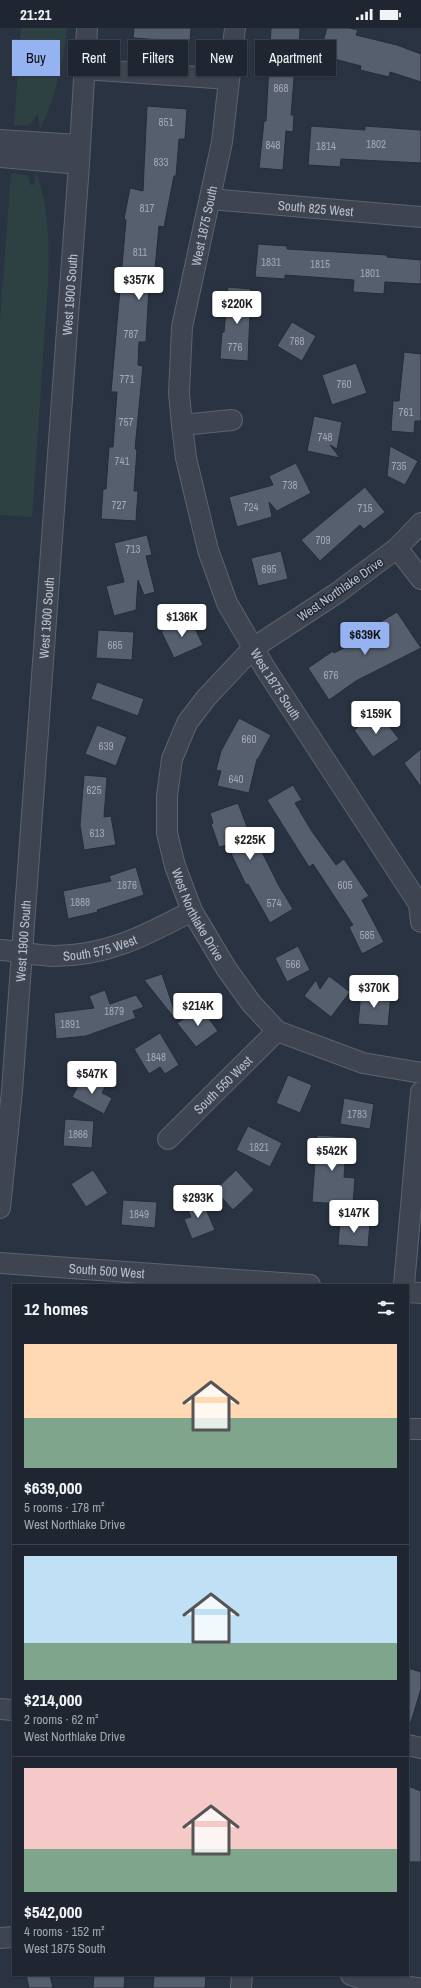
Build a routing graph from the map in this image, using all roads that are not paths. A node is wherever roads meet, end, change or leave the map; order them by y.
1 (87, 28) edge
2 (234, 28) edge
3 (86, 40) edge
4 (120, 71) edge
5 (84, 76) edge
6 (229, 79) junction
7 (0, 140) edge
8 (79, 154) junction
9 (0, 157) edge
10 (210, 199) junction
11 (421, 217) edge
12 (232, 420) dead end
13 (182, 425) junction
14 (421, 523) edge
15 (397, 548) junction
16 (421, 579) edge
17 (253, 648) junction
18 (192, 911) junction
19 (421, 922) edge
20 (0, 950) edge
21 (20, 951) junction
22 (277, 1031) junction
23 (421, 1073) edge
24 (421, 1092) edge
25 (168, 1139) dead end
26 (0, 1208) edge
27 (0, 1263) edge
28 (296, 1284) edge
29 (404, 1284) edge
30 (409, 1292) edge
31 (421, 1293) edge
32 (409, 1429) edge
33 (421, 1430) edge
34 (0, 1709) edge
35 (12, 1710) edge
36 (409, 1745) edge
37 (421, 1748) edge
38 (12, 1936) edge
39 (0, 1938) edge
40 (242, 1976) edge
41 (353, 1976) edge
42 (241, 1988) edge
43 (417, 1988) edge

1 - 3 street, West 1900 South
2 - 6 street, West 1875 South
4 - 6 street
5 - 8 street, West 1900 South
6 - 10 street, West 1875 South
7 - 8 street
8 - 9 street
8 - 21 street, West 1900 South
10 - 11 street, South 825 West
10 - 13 street, West 1875 South
12 - 13 street
13 - 17 street, West 1875 South
14 - 15 street, West Northlake Drive
15 - 16 street
15 - 17 street, West Northlake Drive
17 - 18 street, West Northlake Drive
17 - 19 street, West 1875 South
18 - 21 street, South 575 West
18 - 22 street, West Northlake Drive
20 - 21 street, South 575 West
21 - 26 street, West 1900 South
22 - 23 street, West Northlake Drive
22 - 25 street, South 550 West
24 - 29 street
27 - 28 street, South 500 West
30 - 31 street
32 - 33 street
34 - 35 street
36 - 37 street
38 - 39 street
40 - 42 street
41 - 43 street

